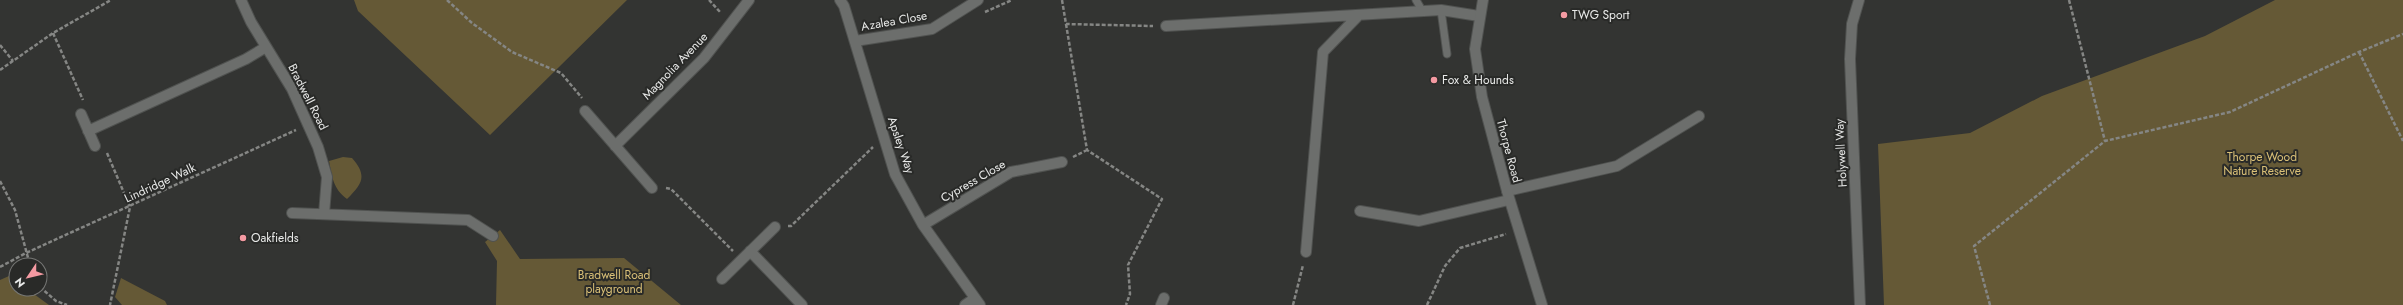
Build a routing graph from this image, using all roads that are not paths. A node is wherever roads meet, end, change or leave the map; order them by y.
1 (241, 0) edge
2 (750, 0) edge
3 (840, 0) edge
4 (978, 0) edge
5 (1416, 0) edge
6 (1484, 0) edge
7 (1859, 0) edge
8 (1441, 10) junction
9 (1423, 12) junction
10 (1479, 16) junction
11 (1357, 17) junction
12 (1166, 26) road end
13 (855, 41) junction
14 (266, 48) junction
15 (1447, 54) dead end
16 (585, 111) road end
17 (81, 114) road end
18 (1699, 116) dead end
19 (88, 130) junction
20 (95, 146) dead end
21 (615, 146) junction
22 (1062, 162) dead end
23 (652, 188) road end
24 (1508, 196) junction
25 (1360, 211) dead end
26 (292, 213) dead end
27 (324, 214) junction
28 (924, 225) junction
29 (775, 228) road end
30 (493, 236) dead end
31 (750, 252) junction
32 (1306, 252) road end
33 (722, 279) dead end
34 (977, 301) edge
35 (802, 305) edge
36 (965, 305) edge
37 (1542, 305) edge
38 (1860, 305) edge

1 - 14 street, Bradwell Road
2 - 21 street, Magnolia Avenue
3 - 13 street, Apsley Way
4 - 13 street, Azalea Close
5 - 9 lane
6 - 10 street, Thorpe Road
7 - 38 street, Holywell Way
8 - 9 street
8 - 10 street
8 - 15 lane
9 - 11 street
10 - 24 street, Thorpe Road
11 - 12 street
11 - 32 street
13 - 28 street, Apsley Way
14 - 19 street
14 - 27 street, Bradwell Road
16 - 21 street
17 - 19 street
18 - 24 street
19 - 20 street
21 - 23 street
22 - 28 street, Cypress Close
24 - 25 street
24 - 37 street, Thorpe Road
26 - 27 street
27 - 30 street
28 - 34 street, Apsley Way
29 - 31 street
31 - 33 street
31 - 35 street
34 - 36 street

